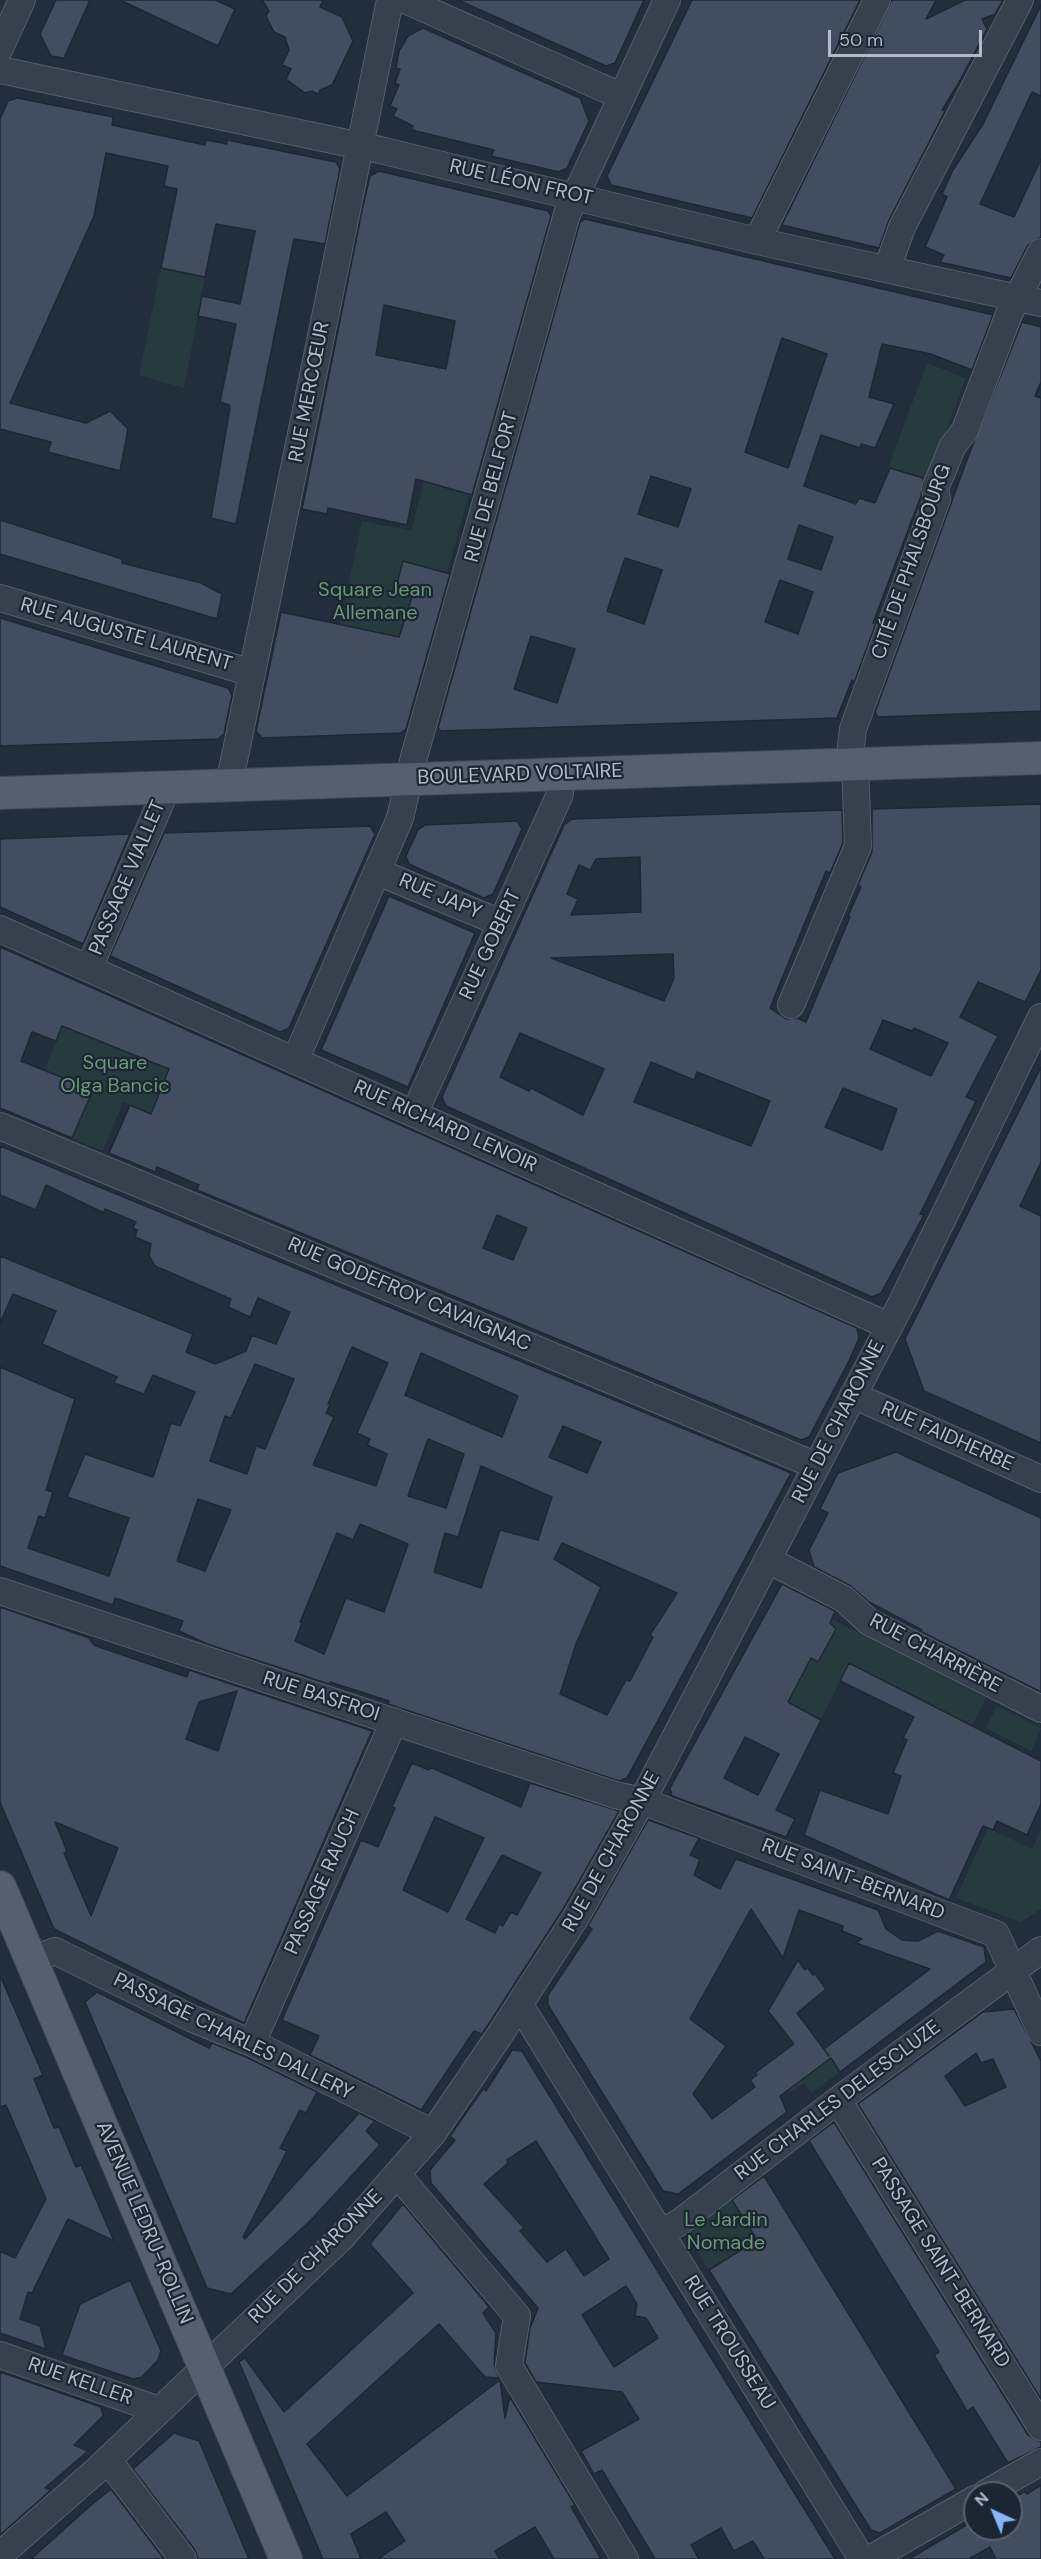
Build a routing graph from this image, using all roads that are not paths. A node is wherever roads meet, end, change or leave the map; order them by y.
1 (22, 0) edge
2 (390, 0) edge
3 (405, 0) edge
4 (667, 0) edge
5 (877, 0) edge
6 (1020, 0) edge
7 (0, 48) edge
8 (0, 70) edge
9 (621, 96) junction
10 (360, 147) junction
11 (576, 196) junction
12 (757, 240) junction
13 (1041, 252) edge
14 (887, 269) junction
15 (1030, 301) edge
16 (0, 598) edge
17 (252, 673) junction
18 (1041, 758) edge
19 (852, 764) junction
20 (561, 774) junction
21 (410, 779) junction
22 (229, 784) junction
23 (167, 788) junction
24 (0, 793) edge
25 (378, 872) junction
26 (501, 923) junction
27 (0, 929) edge
28 (89, 968) junction
29 (791, 1005) dead end
30 (1041, 1017) edge
31 (295, 1061) junction
32 (414, 1114) junction
33 (0, 1126) edge
34 (889, 1326) junction
35 (853, 1395) junction
36 (817, 1466) junction
37 (1041, 1479) edge
38 (768, 1560) junction
39 (0, 1591) edge
40 (1041, 1709) edge
41 (394, 1721) junction
42 (642, 1801) junction
43 (0, 1887) edge
44 (1041, 1950) edge
45 (32, 1960) junction
46 (1014, 1969) junction
47 (520, 2005) junction
48 (1041, 2032) edge
49 (252, 2043) junction
50 (838, 2100) junction
51 (433, 2133) junction
52 (397, 2174) junction
53 (661, 2233) junction
54 (0, 2355) edge
55 (204, 2366) junction
56 (159, 2410) junction
57 (1041, 2427) edge
58 (108, 2460) junction
59 (1041, 2462) edge
60 (1007, 2481) edge
61 (963, 2506) edge
62 (0, 2555) edge
63 (183, 2559) edge
64 (286, 2559) edge
65 (625, 2559) edge
66 (862, 2559) edge
67 (870, 2559) edge

1 - 7 street
2 - 10 street, RUE MERCŒUR
3 - 9 street
4 - 9 street, RUE DE BELFORT
5 - 12 street
6 - 14 street
8 - 10 street, RUE LÉON FROT
9 - 11 street, RUE DE BELFORT
10 - 11 street, RUE LÉON FROT
10 - 17 street, RUE MERCŒUR
11 - 12 street, RUE LÉON FROT
11 - 21 street, RUE DE BELFORT
12 - 14 street, RUE LÉON FROT
13 - 15 street, CITÉ DE PHALSBOURG
14 - 15 street, RUE LÉON FROT
15 - 19 street, CITÉ DE PHALSBOURG
16 - 17 street, RUE AUGUSTE LAURENT
17 - 22 street, RUE MERCŒUR
18 - 19 main road, BOULEVARD VOLTAIRE
19 - 20 main road, BOULEVARD VOLTAIRE
19 - 29 street, CITÉ DE PHALSBOURG
20 - 21 main road, BOULEVARD VOLTAIRE
20 - 26 street, RUE GOBERT
21 - 22 main road, BOULEVARD VOLTAIRE
21 - 25 street, RUE DE BELFORT
22 - 23 main road, BOULEVARD VOLTAIRE
23 - 24 main road, BOULEVARD VOLTAIRE
23 - 28 street, PASSAGE VIALLET
25 - 26 street, RUE JAPY
25 - 31 street, RUE DE BELFORT
26 - 32 street, RUE GOBERT
27 - 28 street, RUE RICHARD LENOIR
28 - 31 street, RUE RICHARD LENOIR
30 - 34 street, RUE DE CHARONNE
31 - 32 street, RUE RICHARD LENOIR
32 - 34 street, RUE RICHARD LENOIR
33 - 36 street, RUE GODEFROY CAVAIGNAC
34 - 35 street, RUE DE CHARONNE
35 - 36 street, RUE DE CHARONNE
35 - 37 street, RUE FAIDHERBE
36 - 38 street, RUE DE CHARONNE
38 - 40 street, RUE CHARRIÈRE
38 - 42 street, RUE DE CHARONNE
39 - 41 street, RUE BASFROI
41 - 42 street, RUE BASFROI
41 - 49 street, PASSAGE RAUCH
42 - 46 street, RUE SAINT-BERNARD
42 - 47 street, RUE DE CHARONNE
43 - 45 main road, AVENUE LEDRU-ROLLIN
44 - 46 street
45 - 49 street, PASSAGE CHARLES DALLERY
45 - 55 main road, AVENUE LEDRU-ROLLIN
46 - 48 street, RUE SAINT-BERNARD
46 - 50 street, RUE CHARLES DELESCLUZE
47 - 51 street, RUE DE CHARONNE
47 - 53 street, RUE TROUSSEAU
49 - 51 street, PASSAGE CHARLES DALLERY
50 - 53 street, RUE CHARLES DELESCLUZE
50 - 57 street, PASSAGE SAINT-BERNARD
51 - 52 street, RUE DE CHARONNE
52 - 55 street, RUE DE CHARONNE
52 - 65 street
53 - 66 street, RUE TROUSSEAU
54 - 56 street, RUE KELLER
55 - 56 street, RUE DE CHARONNE
55 - 64 main road, AVENUE LEDRU-ROLLIN
56 - 58 street, RUE DE CHARONNE
58 - 62 street, RUE DE CHARONNE
58 - 63 street
59 - 60 street
61 - 67 street

